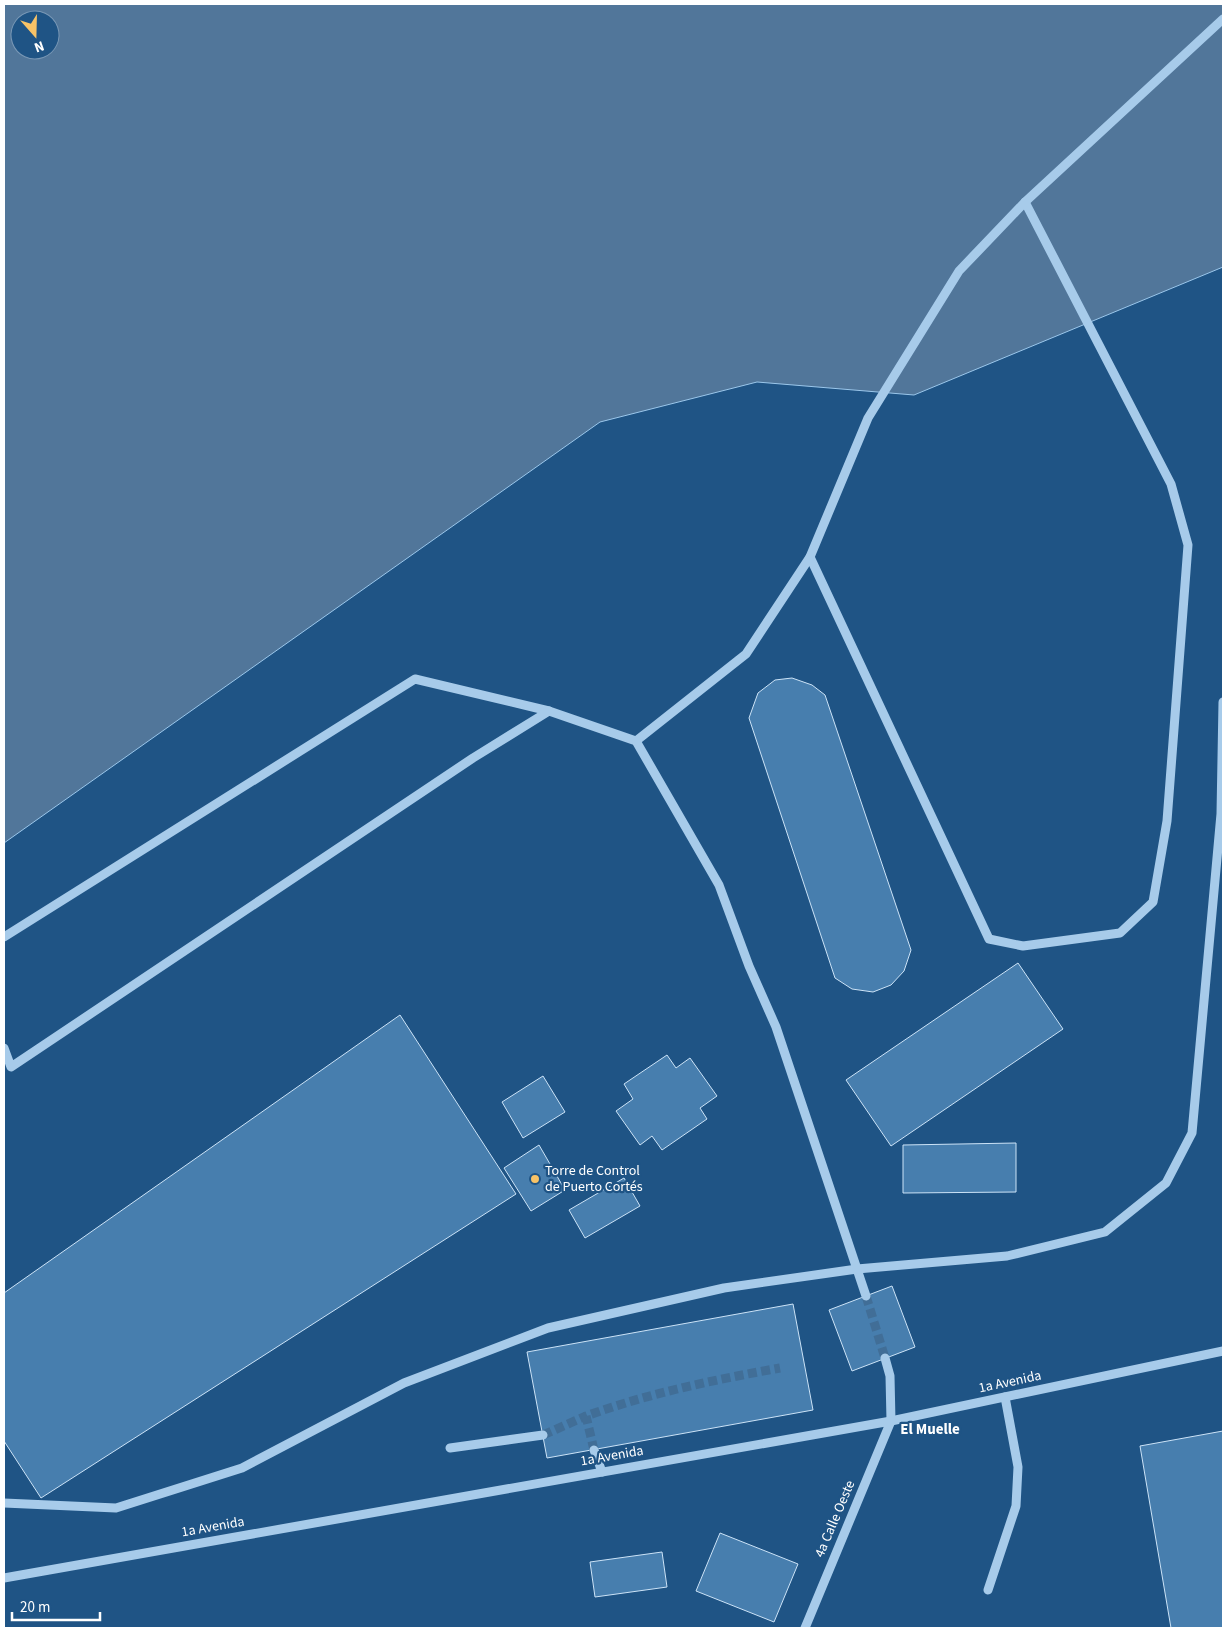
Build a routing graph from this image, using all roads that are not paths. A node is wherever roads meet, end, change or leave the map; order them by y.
1 (1223, 19) edge
2 (1025, 202) junction
3 (810, 557) junction
4 (1223, 702) edge
5 (549, 711) junction
6 (636, 741) junction
7 (4, 937) edge
8 (4, 1048) edge
9 (857, 1268) junction
10 (866, 1296) tunnel mouth
11 (1223, 1351) edge
12 (886, 1358) tunnel mouth
13 (1005, 1397) junction
14 (891, 1421) junction
15 (542, 1434) tunnel mouth
16 (450, 1448) dead end
17 (594, 1450) tunnel mouth
18 (602, 1472) junction
19 (4, 1502) edge
20 (4, 1578) edge
21 (988, 1590) dead end
22 (805, 1628) edge

1 - 2 street
2 - 3 street
2 - 3 street
3 - 6 street
4 - 9 street
5 - 6 street
5 - 7 street
5 - 8 street
6 - 9 street
9 - 10 street
9 - 19 street
11 - 13 street, 1a Avenida
12 - 14 street
13 - 14 street, 1a Avenida
13 - 21 street
14 - 18 street, 1a Avenida
14 - 22 street, 4a Calle Oeste
15 - 16 street
17 - 18 street
18 - 20 street, 1a Avenida

